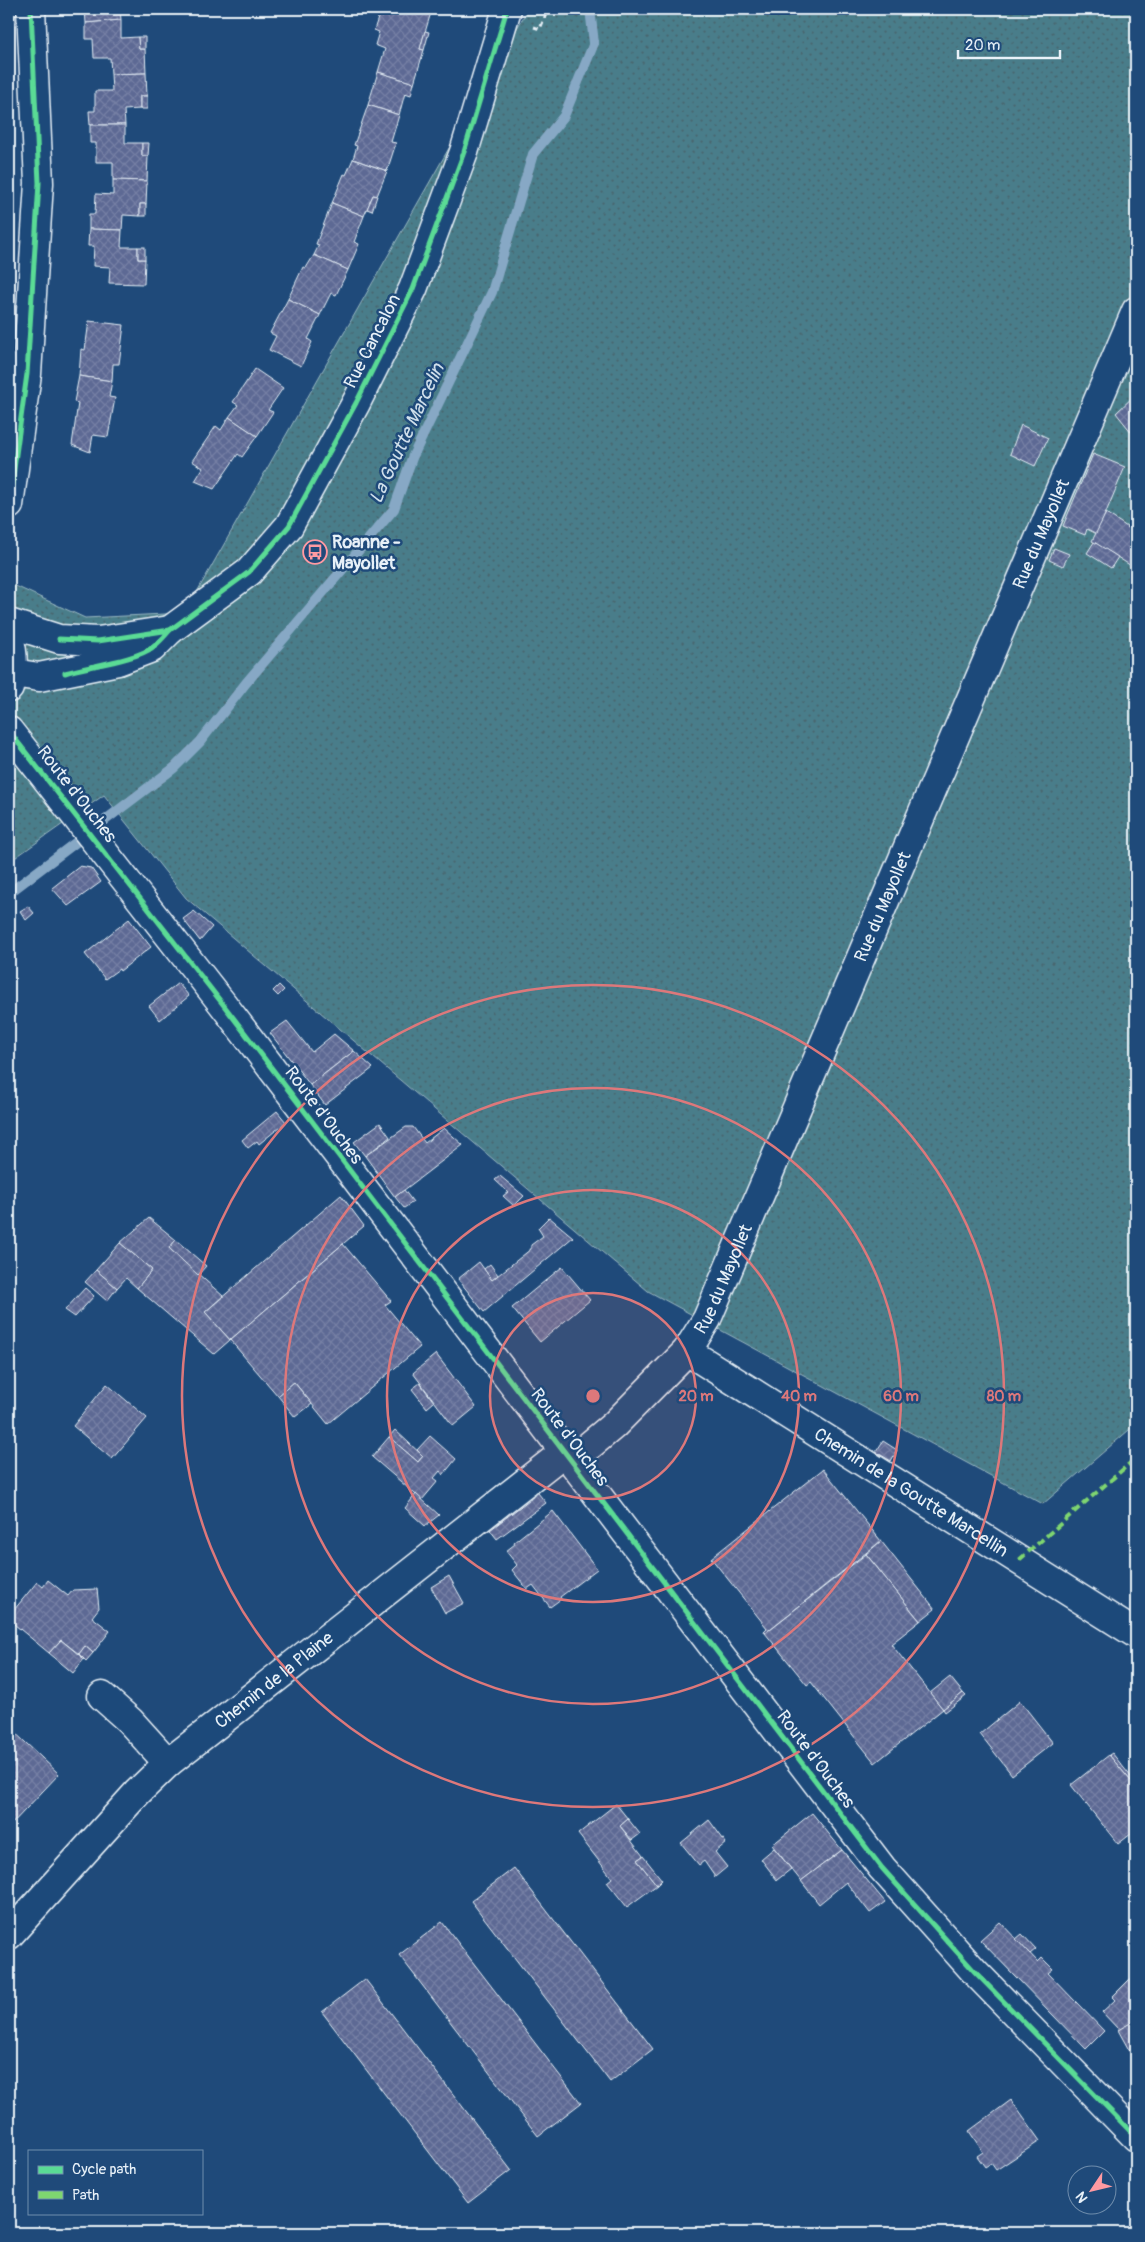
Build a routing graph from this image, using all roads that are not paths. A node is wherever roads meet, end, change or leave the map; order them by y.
1 (31, 9) edge
2 (507, 9) edge
3 (1136, 311) edge
4 (13, 443) edge
5 (9, 505) edge
6 (9, 623) edge
7 (170, 630) junction
8 (9, 637) edge
9 (11, 680) edge
10 (9, 730) edge
11 (687, 1352) junction
12 (567, 1457) junction
13 (1136, 1634) edge
14 (102, 1696) dead end
15 (168, 1763) junction
16 (9, 1935) edge
17 (1136, 2137) edge

1 - 4 street
2 - 7 street, Rue Cancalon
3 - 11 street, Rue du Mayollet
4 - 5 street
6 - 7 street, Rue Cancalon
7 - 9 street, Rue Cancalon
8 - 9 street
10 - 12 street, Route d'Ouches
11 - 12 street, Rue du Mayollet
11 - 13 street, Chemin de la Goutte Marcellin
12 - 15 street, Chemin de la Plaine
12 - 17 street, Route d'Ouches
14 - 15 street
15 - 16 street, Chemin de la Plaine

